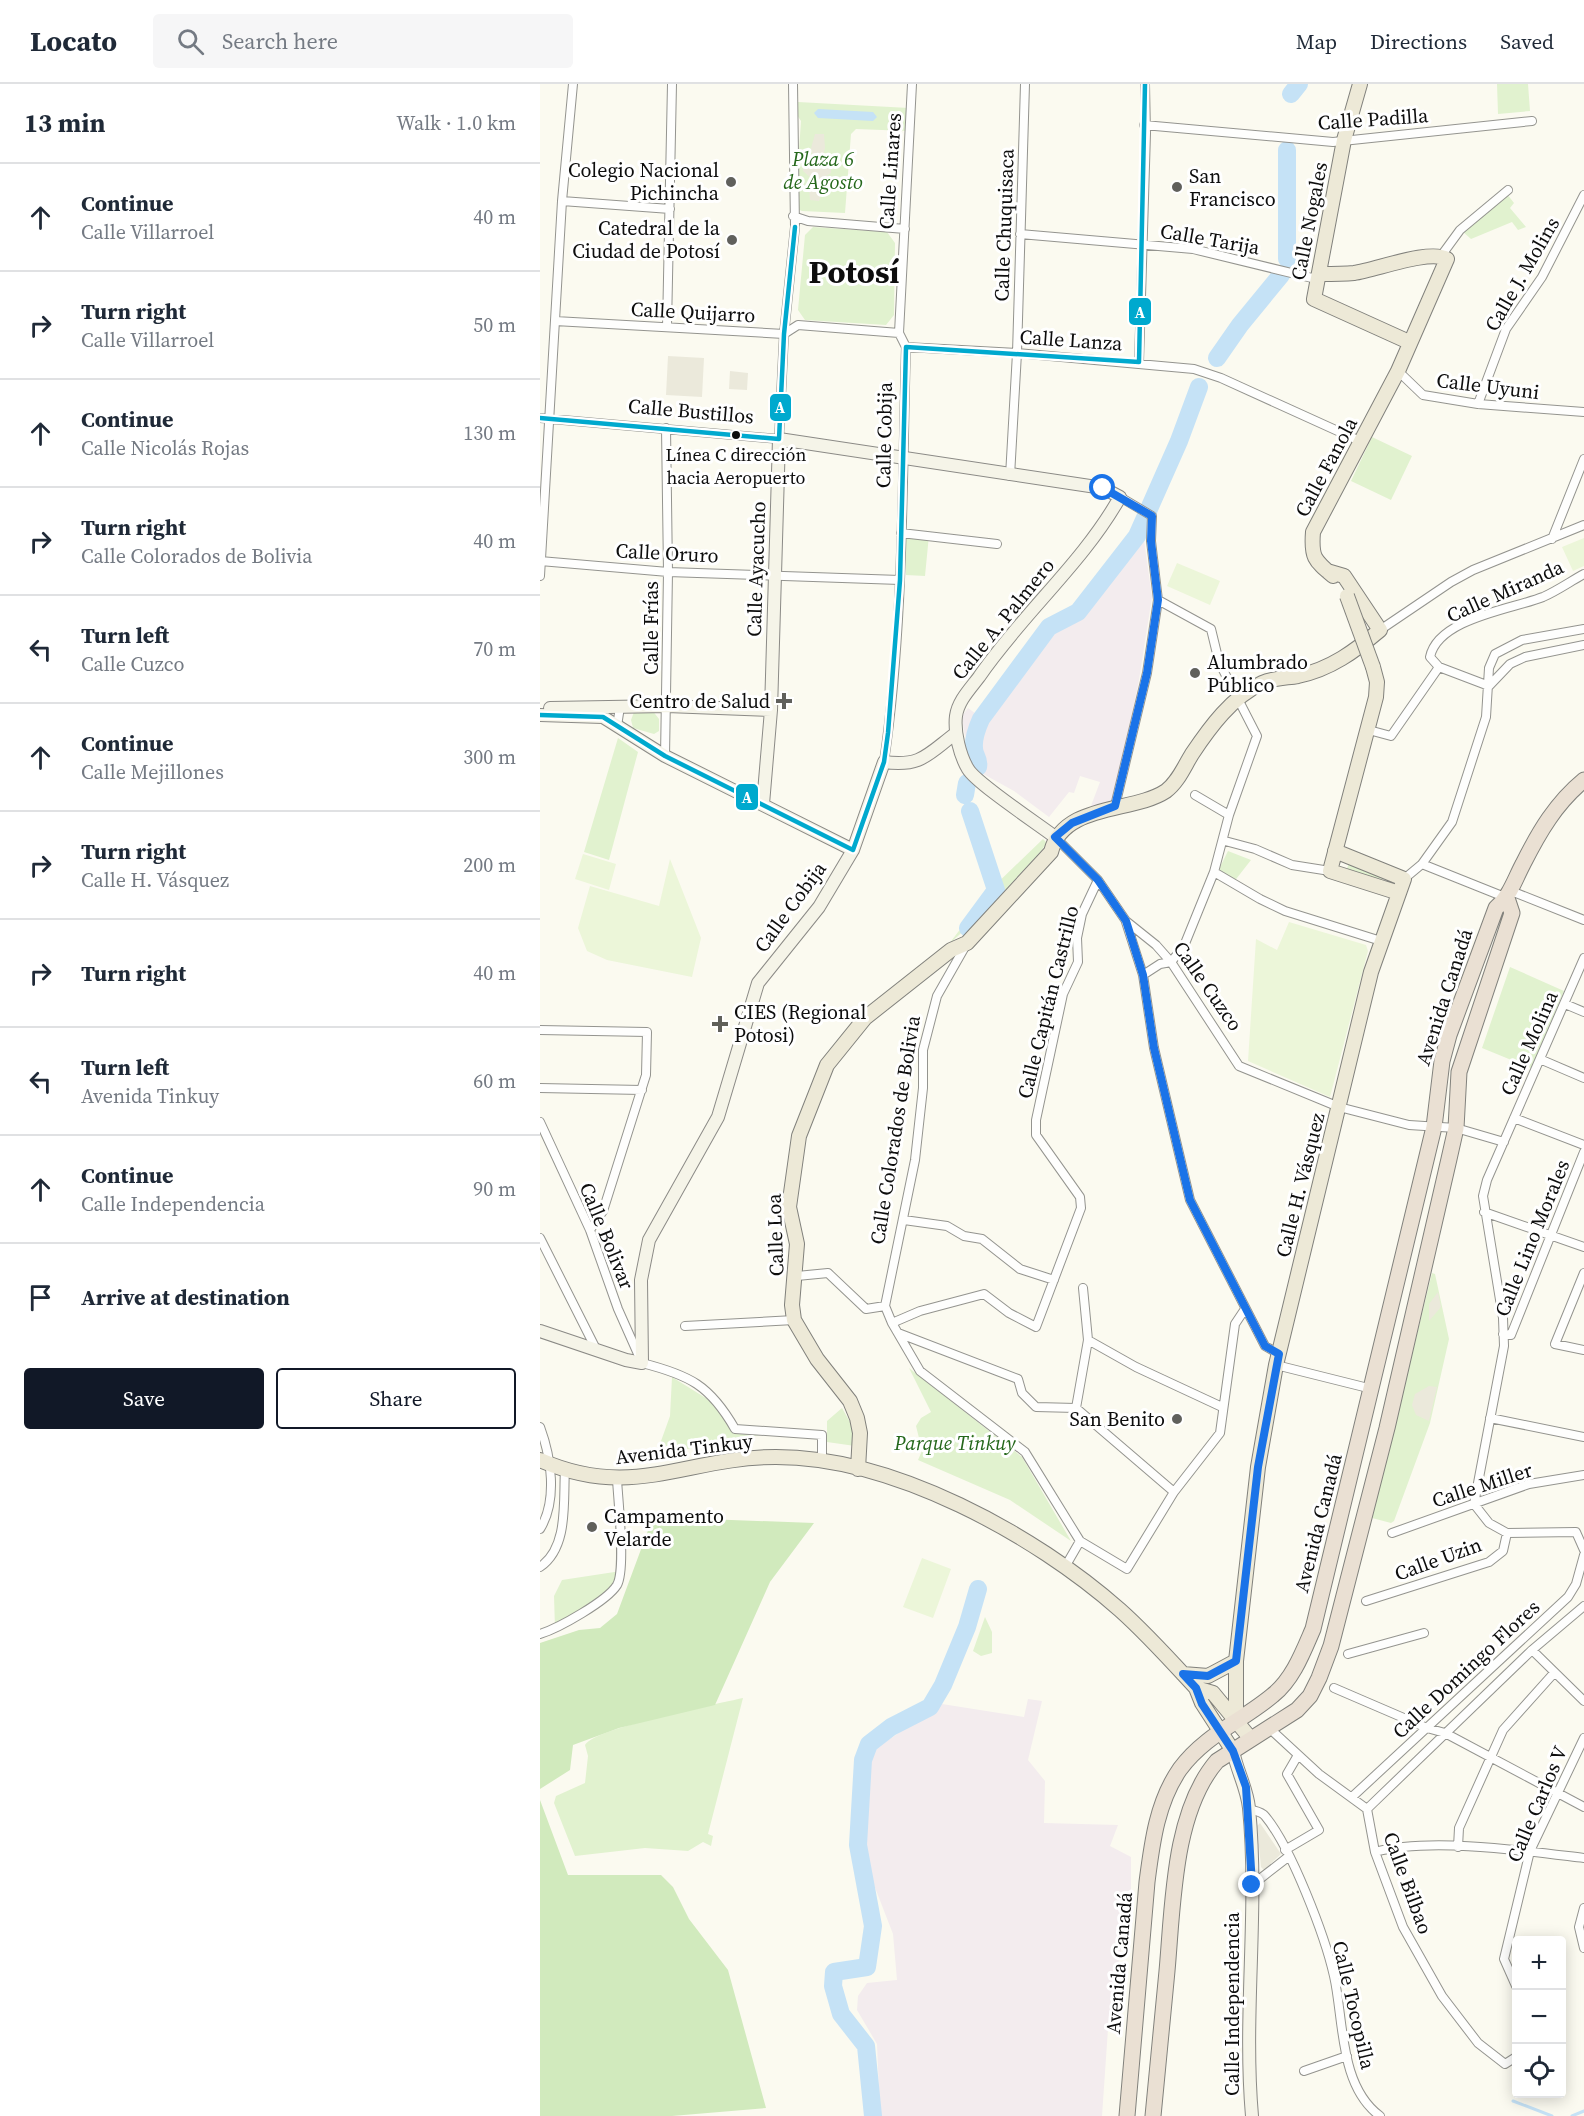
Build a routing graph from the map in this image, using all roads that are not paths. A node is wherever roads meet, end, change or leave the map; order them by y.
1 (573, 84) edge
2 (672, 84) edge
3 (793, 84) edge
4 (912, 84) edge
5 (1025, 84) edge
6 (1145, 84) edge
7 (1360, 84) edge
8 (1532, 121) dead end
9 (1144, 125) junction
10 (1344, 140) junction
11 (1508, 190) dead end
12 (1584, 195) edge
13 (562, 201) junction
14 (670, 208) junction
15 (793, 216) junction
16 (905, 229) junction
17 (1020, 234) junction
18 (1142, 244) junction
19 (1442, 256) junction
20 (1320, 274) junction
21 (555, 321) junction
22 (668, 327) junction
23 (899, 333) junction
24 (784, 334) junction
25 (1409, 342) junction
26 (906, 347) junction
27 (1017, 353) junction
28 (1139, 362) junction
29 (1398, 371) junction
30 (1478, 404) junction
31 (1584, 412) edge
32 (540, 417) edge
33 (550, 418) junction
34 (666, 428) junction
35 (779, 439) junction
36 (1362, 442) junction
37 (903, 457) junction
38 (1584, 459) edge
39 (1010, 476) junction
40 (1120, 497) junction
41 (1584, 525) edge
42 (901, 533) junction
43 (1552, 539) junction
44 (997, 544) dead end
45 (541, 561) edge
46 (1327, 571) junction
47 (668, 572) junction
48 (777, 574) junction
49 (1584, 574) edge
50 (540, 576) edge
51 (900, 580) junction
52 (1158, 600) junction
53 (1584, 629) edge
54 (1380, 630) junction
55 (1584, 645) edge
56 (1439, 667) junction
57 (1489, 686) junction
58 (1238, 700) junction
59 (667, 706) junction
60 (620, 707) junction
61 (540, 708) edge
62 (771, 710) junction
63 (540, 715) edge
64 (616, 726) junction
65 (1365, 729) junction
66 (956, 733) junction
67 (665, 756) junction
68 (884, 762) junction
69 (1584, 780) edge
70 (1195, 795) dead end
71 (763, 804) junction
72 (1115, 806) junction
73 (1230, 815) junction
74 (1055, 837) junction
75 (1225, 841) junction
76 (854, 850) junction
77 (1335, 851) junction
78 (1422, 864) junction
79 (1330, 871) junction
80 (1214, 872) junction
81 (1098, 880) junction
82 (1401, 886) junction
83 (1509, 895) junction
84 (1584, 920) edge
85 (1126, 921) junction
86 (1381, 941) junction
87 (967, 943) junction
88 (1584, 958) edge
89 (1171, 962) junction
90 (1143, 975) junction
91 (1565, 1004) junction
92 (1584, 1012) edge
93 (540, 1030) edge
94 (1542, 1060) junction
95 (1584, 1078) edge
96 (540, 1088) edge
97 (642, 1090) junction
98 (1339, 1107) junction
99 (1514, 1118) junction
100 (540, 1122) edge
101 (1434, 1126) junction
102 (1456, 1128) junction
103 (1504, 1142) junction
104 (1584, 1144) edge
105 (1584, 1152) edge
106 (1485, 1212) junction
107 (904, 1220) junction
108 (590, 1230) junction
109 (1552, 1236) junction
110 (540, 1238) edge
111 (1584, 1247) edge
112 (1584, 1273) edge
113 (797, 1276) junction
114 (1054, 1280) junction
115 (1083, 1288) dead end
116 (885, 1306) junction
117 (1245, 1309) junction
118 (794, 1320) junction
119 (892, 1323) junction
120 (685, 1326) dead end
121 (540, 1331) edge
122 (898, 1333) junction
123 (1507, 1334) junction
124 (1088, 1340) junction
125 (596, 1349) junction
126 (1584, 1350) edge
127 (1278, 1359) junction
128 (642, 1363) junction
129 (1372, 1389) junction
130 (1222, 1407) junction
131 (1076, 1408) junction
132 (1490, 1418) junction
133 (540, 1427) edge
134 (1584, 1437) edge
135 (822, 1461) junction
136 (545, 1462) edge
137 (858, 1469) junction
138 (565, 1470) junction
139 (1584, 1475) edge
140 (617, 1479) junction
141 (1174, 1492) junction
142 (1474, 1504) junction
143 (540, 1529) edge
144 (1392, 1533) dead end
145 (1507, 1533) junction
146 (1080, 1541) junction
147 (1584, 1552) edge
148 (540, 1567) edge
149 (1065, 1567) junction
150 (1366, 1601) dead end
151 (1584, 1606) edge
152 (1424, 1633) dead end
153 (540, 1634) edge
154 (1532, 1650) junction
155 (1348, 1654) dead end
156 (1236, 1661) junction
157 (1554, 1673) junction
158 (1183, 1674) junction
159 (1196, 1688) junction
160 (1334, 1688) dead end
161 (1274, 1695) junction
162 (1584, 1701) edge
163 (1291, 1714) junction
164 (1236, 1720) junction
165 (1268, 1727) junction
166 (1427, 1728) junction
167 (1220, 1730) junction
168 (1445, 1732) junction
169 (1584, 1738) edge
170 (1251, 1739) junction
171 (1233, 1751) junction
172 (1298, 1755) junction
173 (1491, 1758) junction
174 (1556, 1793) junction
175 (1352, 1797) junction
176 (1584, 1807) edge
177 (1249, 1809) junction
178 (1367, 1809) junction
179 (1458, 1847) junction
180 (1375, 1851) junction
181 (1530, 1851) junction
182 (1286, 1853) junction
183 (1584, 1857) edge
184 (1252, 1885) junction
185 (1584, 1908) edge
186 (1582, 1936) edge
187 (1584, 1948) edge
188 (1512, 1977) edge
189 (1347, 2056) junction
190 (1512, 2060) edge
191 (1304, 2071) dead end
192 (1127, 2116) edge
193 (1153, 2116) edge
194 (1252, 2116) edge
195 (1380, 2116) edge

1 - 13 street
2 - 14 street
3 - 15 street, Calle Ayacucho
4 - 16 street, Calle Linares
5 - 17 street, Calle Chuquisaca
6 - 9 street
7 - 10 main road, Calle Nogales
8 - 10 street, Calle Padilla
9 - 10 street, Calle Padilla
9 - 18 street
10 - 20 main road, Calle Nogales
11 - 19 street
12 - 30 street, Calle J. Molins
13 - 14 street
13 - 21 street
14 - 22 street
15 - 16 street
15 - 24 street, Calle Ayacucho
16 - 23 street, Calle Linares
17 - 18 street, Calle Tarija
17 - 27 street, Calle Chuquisaca
18 - 20 street, Calle Tarija
18 - 28 street
19 - 20 main road
19 - 25 main road, Calle Fanola
20 - 25 main road, Calle Nogales
21 - 22 street, Calle Quijarro
21 - 33 street
22 - 24 street, Calle Quijarro
23 - 24 street, Calle Quijarro
23 - 26 street
24 - 35 street, Calle Ayacucho
25 - 29 main road, Calle Fanola
26 - 27 street, Calle Lanza
26 - 37 street, Calle Cobija
27 - 28 street, Calle Lanza
27 - 39 street, Calle Chuquisaca
28 - 36 street, Calle Lanza
29 - 30 street, Calle Uyuni
29 - 36 main road, Calle Fanola
30 - 31 street, Calle Uyuni
32 - 33 street, Calle Bustillos
33 - 34 street, Calle Bustillos
33 - 45 street
34 - 35 street, Calle Bustillos
34 - 47 street, Calle Frías
35 - 37 main road, Calle Bustillos
35 - 48 main road, Calle Ayacucho
36 - 46 main road, Calle Fanola
37 - 39 main road, Calle Bustillos
37 - 42 street, Calle Cobija
38 - 43 street
39 - 40 main road, Calle Bustillos
40 - 52 street
40 - 66 main road, Calle A. Palmero
41 - 43 street
42 - 44 street
42 - 51 street, Calle Cobija
43 - 54 street
45 - 47 street, Calle Oruro
45 - 50 street
46 - 54 main road
46 - 65 main road, Calle Fanola, bridge
47 - 48 street, Calle Oruro
47 - 59 street, Calle Frías
48 - 51 street, Calle Oruro
48 - 62 main road, Calle Ayacucho
49 - 56 street, Calle Miranda
51 - 68 street, Calle Cobija
52 - 58 street
52 - 72 street
53 - 57 street, Calle H. Vásquez
54 - 58 main road, Calle Colorados de Bolivia
55 - 57 street
56 - 57 street
56 - 65 street
57 - 78 street, Calle H. Vásquez
58 - 72 main road, Calle Colorados de Bolivia
58 - 73 street
59 - 60 main road
59 - 62 main road
59 - 67 street, Calle Frías
60 - 61 main road
60 - 64 street
62 - 71 main road, Calle Ayacucho
63 - 64 main road
64 - 67 main road
65 - 77 main road, Calle Fanola
66 - 68 main road
66 - 74 main road, Calle Cuzco
67 - 71 main road
68 - 76 main road, Calle Cobija
69 - 83 highway, Avenida Canadá
70 - 73 street
71 - 76 main road
72 - 74 main road, Calle Colorados de Bolivia
73 - 75 street
74 - 81 street, Calle Cuzco
74 - 87 main road, Calle Colorados de Bolivia
75 - 79 street
75 - 80 street
76 - 128 main road, Calle Cobija
77 - 79 main road, Calle Fanola
77 - 82 main road
78 - 82 street, Calle H. Vásquez
78 - 83 street
79 - 82 main road
80 - 86 street
80 - 89 street
81 - 85 street, Calle Cuzco
81 - 114 street, Calle Capitán Castrillo
82 - 86 main road, Calle H. Vásquez
83 - 84 street
83 - 101 highway, Avenida Canadá
83 - 102 highway, Avenida Canadá
85 - 89 street, Calle Cuzco
85 - 90 street
86 - 98 main road, Calle H. Vásquez
87 - 107 street, Calle Colorados de Bolivia
87 - 113 main road, Calle Loa
88 - 91 street, Calle Molina
89 - 90 street
89 - 98 street, Calle Cuzco
90 - 117 street
91 - 92 street
91 - 94 street, Calle Molina
93 - 97 street
94 - 95 street
94 - 99 street, Calle Molina
96 - 97 street
97 - 108 street
98 - 101 street, Calle Cuzco
98 - 127 main road, Calle H. Vásquez
99 - 103 street, Calle Molina
99 - 104 street
100 - 108 street, Calle Bolivar
101 - 102 street, Calle Cuzco
101 - 129 highway, Avenida Canadá
102 - 103 street, Calle Cuzco
102 - 163 highway, Avenida Canadá
103 - 106 street
105 - 109 street, Calle Lino Morales
106 - 109 street
106 - 123 street
107 - 114 street
107 - 116 street, Calle Colorados de Bolivia
108 - 128 street, Calle Bolivar
109 - 111 street
109 - 123 street, Calle Lino Morales
110 - 125 street
112 - 126 street
113 - 116 street
113 - 118 main road, Calle Loa
114 - 119 street, Calle Capitán Castrillo
115 - 124 street
116 - 119 street
117 - 127 street
117 - 130 street
118 - 120 street
118 - 137 main road
119 - 122 street
121 - 125 main road
122 - 131 street
122 - 146 street
123 - 132 street
124 - 130 street
124 - 131 street
125 - 128 main road
127 - 129 street
127 - 156 main road, Calle H. Vásquez
128 - 135 street
129 - 161 highway, Avenida Canadá
130 - 141 street
131 - 141 street
132 - 134 street
132 - 142 street
133 - 136 street
135 - 137 main road, Avenida Tinkuy
135 - 140 main road, Avenida Tinkuy
136 - 138 main road, Avenida Tinkuy
136 - 143 street
137 - 149 main road, Avenida Tinkuy
138 - 140 main road, Avenida Tinkuy
138 - 148 street
139 - 142 street, Calle Miller
140 - 153 street
141 - 146 street
142 - 144 street, Calle Miller
142 - 145 street
145 - 147 street, Calle Domingo Flores
145 - 150 street, Calle Uzin
146 - 149 street
147 - 166 street, Calle Domingo Flores
149 - 158 main road, Avenida Tinkuy
151 - 154 street
152 - 155 street
154 - 157 street
154 - 168 street
156 - 158 main road
156 - 164 main road, Calle H. Vásquez
157 - 162 street
157 - 173 street
158 - 159 main road, Avenida Tinkuy
159 - 164 main road, Avenida Tinkuy
159 - 167 main road, Avenida Tinkuy
160 - 166 street
161 - 163 highway
161 - 164 highway, Avenida Canadá
163 - 165 highway, Avenida Canadá
164 - 167 highway, Avenida Canadá
164 - 170 main road, Avenida Tinkuy
165 - 170 highway, Avenida Canadá
165 - 172 street
166 - 168 street
166 - 175 street, Calle Domingo Flores
167 - 171 main road, Avenida Tinkuy
167 - 192 highway, Avenida Canadá
168 - 173 street
168 - 178 street
169 - 174 street, Calle Carlos V
170 - 171 highway, Avenida Canadá
171 - 177 main road, Calle Independencia
171 - 193 highway, Avenida Canadá
172 - 175 street
172 - 182 street
173 - 174 street
173 - 179 street
174 - 176 street
174 - 181 street, Calle Carlos V
175 - 178 street
177 - 182 street, Calle Tocopilla
177 - 184 main road, Calle Independencia
178 - 180 street, Calle Bilbao
179 - 180 street
179 - 181 street
180 - 190 street, Calle Bilbao
181 - 183 street
181 - 188 street, Calle Carlos V
182 - 184 street
182 - 189 street, Calle Tocopilla
184 - 194 main road, Calle Independencia
185 - 186 street
186 - 187 street
189 - 191 street
189 - 195 street, Calle Tocopilla

